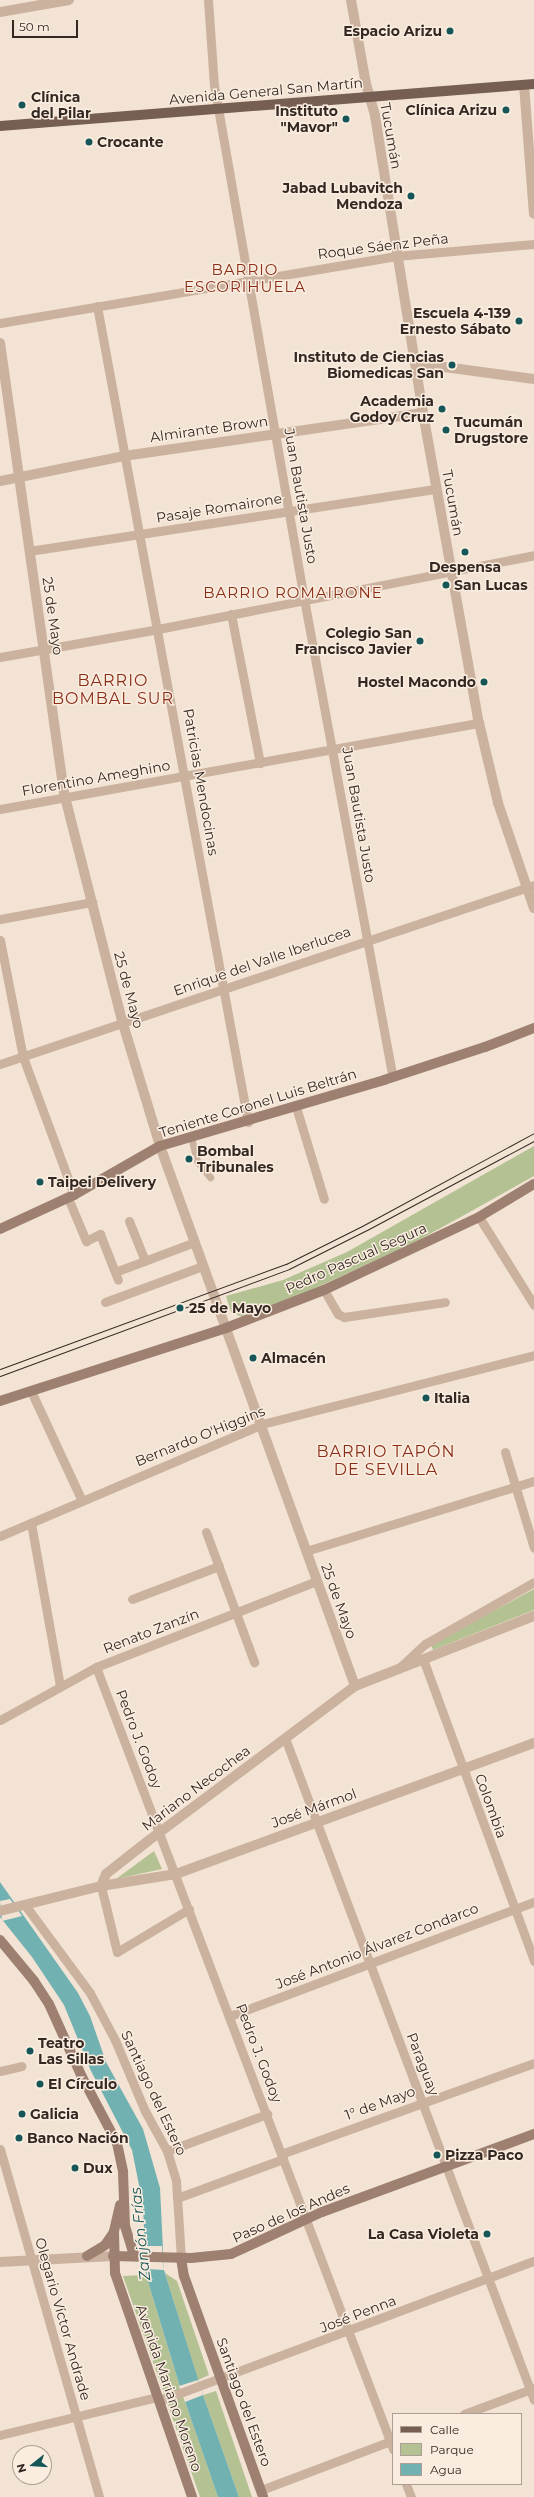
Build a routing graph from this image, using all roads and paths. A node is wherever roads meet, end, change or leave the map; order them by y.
1 (69, 0) edge
2 (208, 0) edge
3 (350, 0) edge
4 (0, 12) edge
5 (529, 84) edge
6 (370, 97) junction
7 (219, 109) junction
8 (0, 126) edge
9 (534, 214) edge
10 (534, 244) edge
11 (396, 256) junction
12 (249, 280) junction
13 (97, 306) junction
14 (0, 323) edge
15 (0, 343) edge
16 (415, 363) junction
17 (534, 379) edge
18 (423, 413) junction
19 (275, 433) junction
20 (124, 456) junction
21 (18, 477) junction
22 (0, 481) edge
23 (436, 489) junction
24 (289, 511) junction
25 (139, 534) junction
26 (30, 551) junction
27 (534, 555) edge
28 (451, 570) junction
29 (304, 599) junction
30 (231, 614) junction
31 (158, 629) junction
32 (44, 650) junction
33 (0, 657) edge
34 (479, 723) junction
35 (332, 750) junction
36 (260, 763) junction
37 (186, 776) junction
38 (65, 797) junction
39 (0, 809) edge
40 (530, 887) edge
41 (92, 902) junction
42 (534, 908) edge
43 (0, 919) edge
44 (0, 940) edge
45 (367, 940) junction
46 (224, 989) junction
47 (123, 1024) junction
48 (534, 1028) edge
49 (23, 1057) junction
50 (0, 1064) edge
51 (393, 1077) junction
52 (296, 1107) junction
53 (248, 1122) junction
54 (191, 1137) junction
55 (160, 1146) junction
56 (210, 1177) dead end
57 (534, 1184) edge
58 (71, 1196) junction
59 (324, 1199) dead end
60 (479, 1217) junction
61 (129, 1221) dead end
62 (0, 1229) edge
63 (195, 1242) junction
64 (145, 1261) junction
65 (203, 1266) junction
66 (324, 1290) junction
67 (105, 1302) dead end
68 (445, 1302) dead end
69 (534, 1305) edge
70 (226, 1328) junction
71 (534, 1356) edge
72 (31, 1391) junction
73 (0, 1401) edge
74 (262, 1424) junction
75 (505, 1452) dead end
76 (534, 1481) edge
77 (516, 1487) junction
78 (82, 1501) junction
79 (31, 1523) junction
80 (206, 1532) dead end
81 (0, 1536) edge
82 (534, 1548) edge
83 (306, 1551) junction
84 (219, 1566) junction
85 (317, 1581) junction
86 (534, 1582) edge
87 (132, 1599) dead end
88 (237, 1614) junction
89 (534, 1616) edge
90 (424, 1659) junction
91 (254, 1662) dead end
92 (96, 1667) junction
93 (398, 1669) junction
94 (60, 1686) junction
95 (355, 1686) junction
96 (0, 1720) edge
97 (286, 1738) junction
98 (534, 1743) edge
99 (463, 1769) junction
100 (317, 1821) junction
101 (160, 1832) junction
102 (176, 1874) junction
103 (101, 1886) junction
104 (534, 1902) edge
105 (12, 1908) edge
106 (189, 1909) junction
107 (514, 1909) junction
108 (0, 1940) edge
109 (534, 1961) edge
110 (370, 1963) junction
111 (230, 2016) junction
112 (534, 2063) edge
113 (21, 2066) dead end
114 (0, 2071) edge
115 (423, 2103) junction
116 (267, 2114) junction
117 (534, 2134) edge
118 (0, 2149) edge
119 (167, 2150) junction
120 (282, 2157) junction
121 (446, 2166) junction
122 (123, 2194) junction
123 (177, 2198) junction
124 (306, 2219) junction
125 (114, 2232) junction
126 (87, 2256) junction
127 (113, 2256) junction
128 (139, 2256) junction
129 (31, 2258) junction
130 (181, 2258) junction
131 (534, 2261) edge
132 (0, 2262) edge
133 (489, 2279) junction
134 (350, 2332) junction
135 (221, 2380) junction
136 (532, 2389) edge
137 (157, 2397) junction
138 (534, 2400) edge
139 (467, 2413) edge
140 (77, 2418) junction
141 (0, 2435) edge
142 (392, 2444) edge
143 (406, 2485) edge
144 (262, 2494) edge
145 (99, 2497) edge
146 (192, 2497) edge
147 (411, 2497) edge

1 - 4 street
2 - 7 street, Juan Bautista Justo
3 - 6 street, Tucumán
5 - 6 main road, Avenida General San Martín
5 - 9 street
6 - 7 main road, Avenida General San Martín
6 - 11 street, Tucumán
7 - 8 main road, Avenida General San Martín
7 - 12 street, Juan Bautista Justo
10 - 11 street, Roque Sáenz Peña
11 - 12 street, Roque Sáenz Peña
11 - 16 street, Tucumán
12 - 13 street, Roque Sáenz Peña
12 - 19 street, Juan Bautista Justo
13 - 14 street, Roque Sáenz Peña
13 - 20 street, Patricias Mendocinas
15 - 21 street, 25 de Mayo
16 - 17 street
16 - 18 street, Tucumán
18 - 19 street, Almirante Brown
18 - 23 street, Tucumán
19 - 20 street, Almirante Brown
19 - 24 street, Juan Bautista Justo
20 - 21 street, Almirante Brown
20 - 25 street, Patricias Mendocinas
21 - 22 street, Almirante Brown
21 - 26 street, 25 de Mayo
23 - 24 street, Pasaje Romairone
23 - 28 street, Tucumán
24 - 25 street, Pasaje Romairone
24 - 29 street, Juan Bautista Justo
25 - 26 street, Pasaje Romairone
25 - 31 street, Patricias Mendocinas
26 - 32 street, 25 de Mayo
27 - 28 street
28 - 29 street
28 - 34 street, Tucumán
29 - 30 street
29 - 35 street, Juan Bautista Justo
30 - 31 street
30 - 36 street
31 - 32 street
31 - 37 street, Patricias Mendocinas
32 - 33 street
32 - 38 street, 25 de Mayo
34 - 35 street, Florentino Ameghino
34 - 40 street, Tucumán
35 - 36 street, Florentino Ameghino
35 - 45 street, Juan Bautista Justo
36 - 37 street, Florentino Ameghino
37 - 38 street, Florentino Ameghino
37 - 46 street, Patricias Mendocinas
38 - 39 street, Florentino Ameghino
38 - 41 street, 25 de Mayo
40 - 42 street, Tucumán
40 - 45 street, Enrique del Valle Iberlucea
41 - 43 street
41 - 47 street, 25 de Mayo
44 - 49 street
45 - 46 street, Enrique del Valle Iberlucea
45 - 51 street, Juan Bautista Justo
46 - 47 street, Enrique del Valle Iberlucea
46 - 53 street, Patricias Mendocinas
47 - 49 street, Enrique del Valle Iberlucea
47 - 55 street, 25 de Mayo
48 - 51 main road, Teniente Coronel Luis Beltrán
49 - 50 street, Enrique del Valle Iberlucea
49 - 58 street
51 - 52 main road, Teniente Coronel Luis Beltrán
52 - 53 main road, Teniente Coronel Luis Beltrán
52 - 59 street
53 - 54 main road, Teniente Coronel Luis Beltrán
54 - 55 main road, Teniente Coronel Luis Beltrán
54 - 56 street
55 - 58 main road, Teniente Coronel Luis Beltrán
55 - 63 street, 25 de Mayo
57 - 60 main road, Pedro Pascual Segura
58 - 62 main road, Teniente Coronel Luis Beltrán
58 - 64 street
60 - 66 main road, Pedro Pascual Segura
60 - 69 street
61 - 64 street
63 - 64 street
63 - 65 street, 25 de Mayo
65 - 67 street
65 - 70 street, 25 de Mayo
66 - 68 street
66 - 70 main road, Pedro Pascual Segura
70 - 72 main road, Pedro Pascual Segura
70 - 74 street, 25 de Mayo
71 - 74 street, Bernardo O'Higgins
72 - 73 main road, Pedro Pascual Segura
72 - 78 street
74 - 78 street, Bernardo O'Higgins
74 - 83 street, 25 de Mayo
75 - 77 street
76 - 77 street
77 - 82 street
77 - 83 street
78 - 79 street, Bernardo O'Higgins
79 - 81 street, Bernardo O'Higgins
79 - 94 street
80 - 84 street
83 - 85 street, 25 de Mayo
84 - 87 street
84 - 88 street
85 - 88 street, Renato Zanzín
85 - 95 street, 25 de Mayo
86 - 93 street, Mariano Necochea
88 - 91 street
88 - 92 street, Renato Zanzín
89 - 90 street, Mariano Necochea
90 - 93 street, Mariano Necochea
90 - 99 street, Colombia
92 - 94 street, Renato Zanzín
92 - 101 street, Pedro J. Godoy
93 - 95 street, Mariano Necochea
94 - 96 street, Renato Zanzín
95 - 97 street, Mariano Necochea
97 - 100 street, Paraguay
97 - 101 street, Mariano Necochea
98 - 99 street, José Mármol
99 - 100 street, José Mármol
99 - 107 street, Colombia
100 - 102 street, José Mármol
100 - 110 street, Paraguay
101 - 102 street, Pedro J. Godoy
101 - 103 street, Mariano Necochea
102 - 103 street, José Mármol
102 - 106 street, Pedro J. Godoy
103 - 105 street
103 - 106 street
104 - 107 street, José Antonio Álvarez Condarco
105 - 119 street, Santiago del Estero
106 - 111 street, Pedro J. Godoy
107 - 109 street, Colombia
107 - 110 street, José Antonio Álvarez Condarco
108 - 122 main road, Avenida Mariano Moreno
110 - 111 street, José Antonio Álvarez Condarco
110 - 115 street, Paraguay
111 - 116 street, Pedro J. Godoy
112 - 115 street, 1° de Mayo
113 - 114 street
115 - 120 street, 1° de Mayo
115 - 121 street, Paraguay
116 - 119 street
116 - 120 street, Pedro J. Godoy
117 - 121 main road, Paso de los Andes
118 - 129 street, Olegario Víctor Andrade
119 - 123 street, Santiago del Estero
120 - 123 street, 1° de Mayo
120 - 124 street, Pedro J. Godoy
121 - 124 main road, Paso de los Andes
121 - 133 street, Paraguay
122 - 125 main road, Avenida Mariano Moreno
122 - 128 main road, Avenida Mariano Moreno
123 - 130 street, Santiago del Estero
124 - 130 main road, Paso de los Andes
124 - 134 street, Pedro J. Godoy
125 - 126 main road
125 - 127 main road, Avenida Mariano Moreno
126 - 127 street, Paso de los Andes
126 - 129 street, Paso de los Andes
127 - 128 main road, Paso de los Andes
127 - 137 main road, Avenida Mariano Moreno
128 - 130 main road, Paso de los Andes
129 - 132 street, Paso de los Andes
129 - 140 street, Olegario Víctor Andrade
130 - 135 main road, Santiago del Estero
131 - 133 street, José Penna
133 - 134 street, José Penna
133 - 136 street, Paraguay
134 - 135 street, José Penna
134 - 142 street, Pedro J. Godoy
135 - 137 street, José Penna
135 - 144 main road, Santiago del Estero
136 - 138 street, Paraguay
136 - 139 street
137 - 140 street, José Penna
137 - 146 main road, Avenida Mariano Moreno
140 - 141 street, José Penna
140 - 145 street, Olegario Víctor Andrade
142 - 144 street
143 - 147 street

